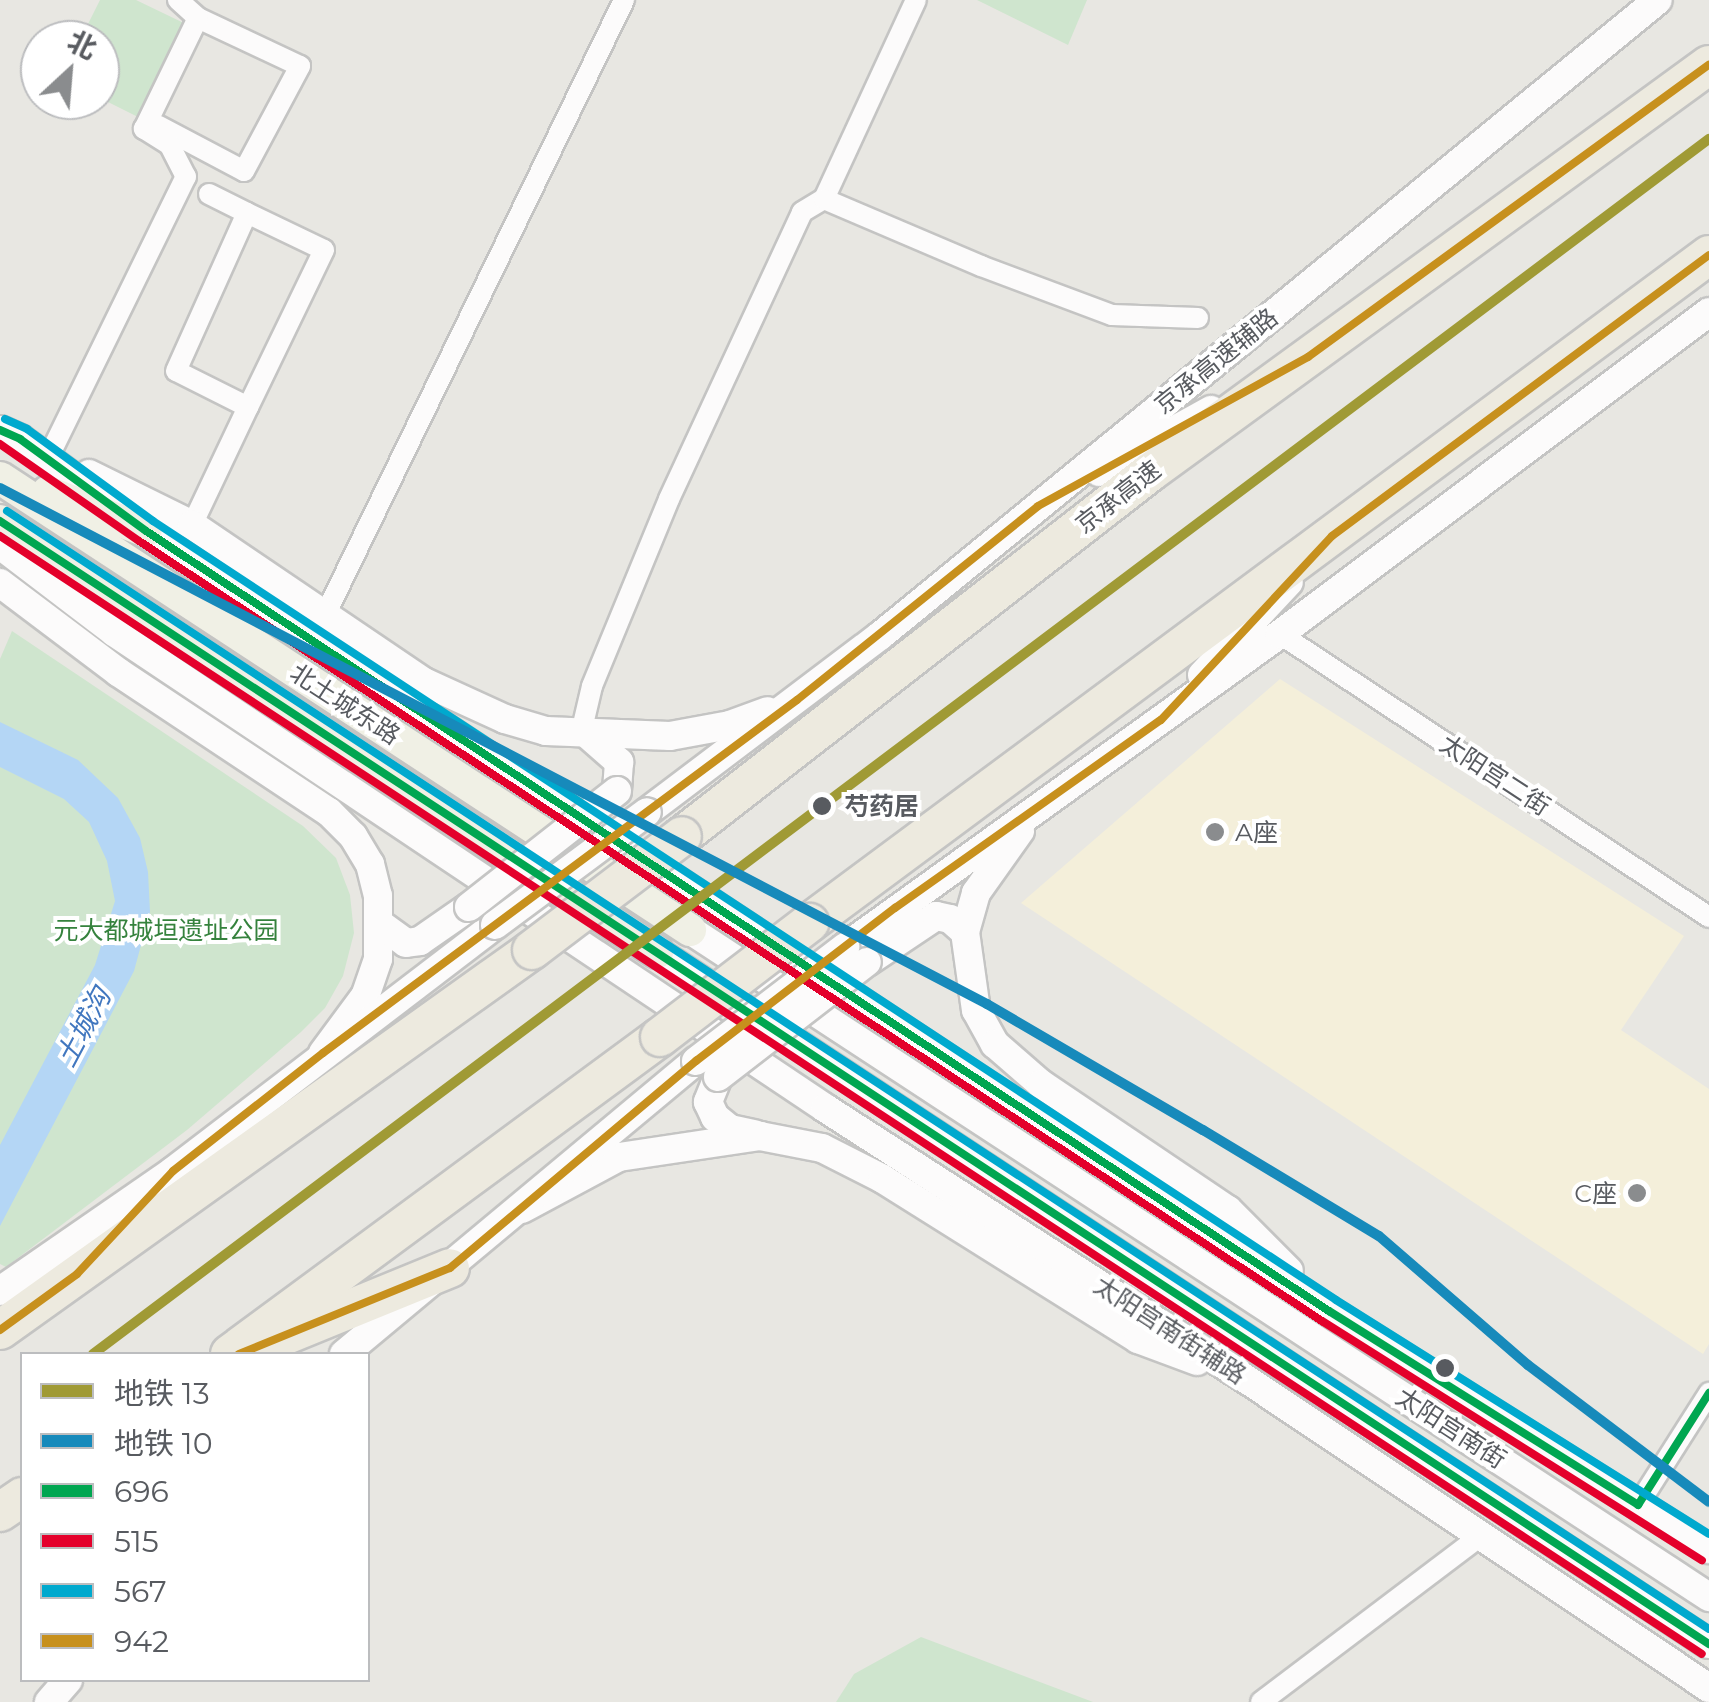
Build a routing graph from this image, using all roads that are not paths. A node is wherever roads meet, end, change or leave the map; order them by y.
1 (178, 0) edge
2 (624, 0) edge
3 (916, 0) edge
4 (1658, 0) edge
5 (198, 18) junction
6 (1709, 66) edge
7 (148, 120) junction
8 (209, 194) dead end
9 (824, 199) junction
10 (247, 213) junction
11 (1709, 256) edge
12 (1709, 312) edge
13 (1198, 318) dead end
14 (1308, 357) junction
15 (248, 407) junction
16 (10, 435) edge
17 (50, 454) junction
18 (0, 476) edge
19 (1038, 506) junction
20 (0, 520) edge
21 (192, 524) junction
22 (146, 531) junction
23 (1332, 536) junction
24 (0, 545) edge
25 (0, 583) edge
26 (39, 614) junction
27 (326, 614) junction
28 (114, 632) junction
29 (1280, 634) junction
30 (797, 700) junction
31 (1160, 720) junction
32 (584, 734) junction
33 (1032, 814) junction
34 (1709, 917) edge
35 (380, 924) junction
36 (690, 930) joint
37 (965, 932) junction
38 (658, 952) joint
39 (856, 954) junction
40 (324, 1053) junction
41 (707, 1069) junction
42 (760, 1136) junction
43 (174, 1171) junction
44 (522, 1209) junction
45 (450, 1268) junction
46 (77, 1274) junction
47 (0, 1291) edge
48 (1329, 1311) junction
49 (0, 1330) edge
50 (233, 1352) edge
51 (244, 1352) edge
52 (346, 1352) edge
53 (1248, 1381) junction
54 (1709, 1393) edge
55 (1638, 1505) junction
56 (1517, 1521) junction
57 (1479, 1537) junction
58 (1709, 1550) edge
59 (1709, 1597) edge
60 (1709, 1644) edge
61 (66, 1682) edge
62 (1709, 1688) edge
63 (49, 1702) edge
64 (1261, 1702) edge

1 - 5 street
2 - 27 street
3 - 9 street
4 - 19 street, 京承高速辅路
5 - 7 street
5 - 7 street
6 - 14 highway, 京承高速
7 - 17 street
8 - 10 street
9 - 13 street
9 - 32 street
10 - 15 street
10 - 15 street
11 - 23 highway
12 - 29 street
14 - 19 street
14 - 46 highway, 京承高速, bridge
15 - 21 street
16 - 17 street
16 - 22 street
17 - 21 street
18 - 22 main road
18 - 36 main road, 北土城东路
19 - 30 street, 京承高速辅路
20 - 38 main road, 北土城东路
21 - 27 street
22 - 48 street
23 - 31 street
23 - 50 highway, bridge
24 - 28 street, 太阳宫南街辅路
25 - 26 street
26 - 28 street
26 - 35 street
27 - 32 street
28 - 53 street, 太阳宫南街辅路
29 - 31 street
29 - 34 street, 太阳宫二街
30 - 32 street
30 - 40 street, 京承高速辅路, bridge
31 - 33 street
32 - 35 street, bridge
33 - 37 street
33 - 39 street
35 - 40 street
36 - 59 street, 太阳宫南街
37 - 39 street
37 - 48 street
38 - 56 street, 太阳宫南街
39 - 41 street, bridge
40 - 43 street, 京承高速辅路
41 - 42 street
41 - 44 street
42 - 44 street
42 - 53 street
43 - 46 highway
43 - 47 street, 京承高速辅路
44 - 45 street
45 - 51 highway
45 - 52 street
46 - 49 highway
48 - 55 street
53 - 57 street, 太阳宫南街辅路
54 - 55 street
55 - 58 street
56 - 57 street
56 - 60 street, 太阳宫南街
57 - 62 street, 太阳宫南街辅路
57 - 64 street
61 - 63 street

